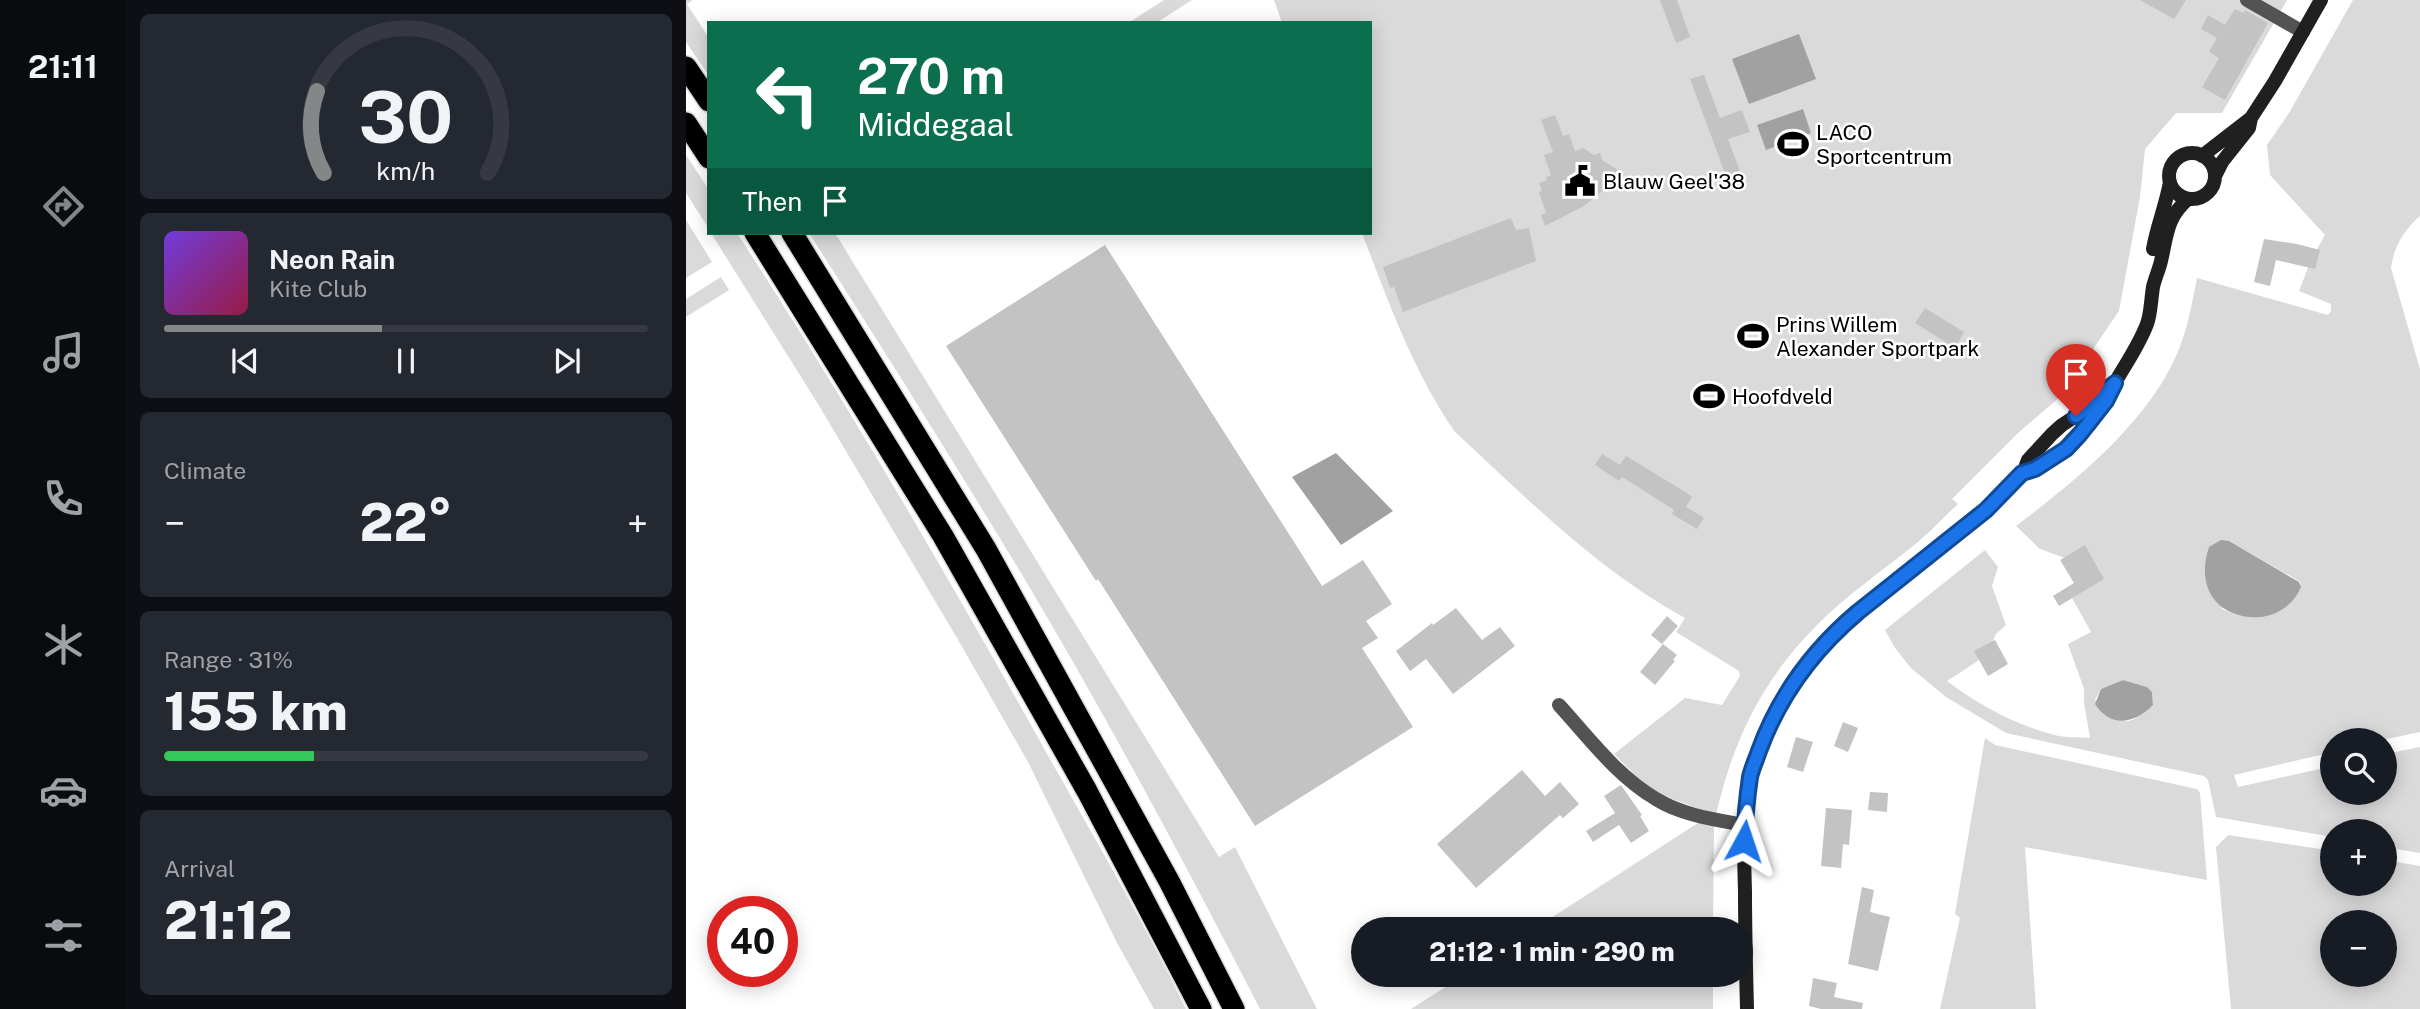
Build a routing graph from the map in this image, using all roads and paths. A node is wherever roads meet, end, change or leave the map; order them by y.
1 (2247, 0) edge
2 (2321, 0) edge
3 (2303, 33) junction
4 (686, 67) edge
5 (707, 98) edge
6 (2251, 118) junction
7 (686, 123) edge
8 (707, 155) edge
9 (2202, 156) junction
10 (2215, 176) junction
11 (2170, 182) junction
12 (2188, 199) junction
13 (756, 235) edge
14 (793, 235) edge
15 (2155, 276) junction
16 (1559, 705) dead end
17 (1745, 825) junction
18 (1201, 1009) edge
19 (1234, 1009) edge
20 (1747, 1009) edge

1 - 3 street
2 - 3 street
3 - 6 street
4 - 5 highway
6 - 9 street
6 - 10 street
7 - 8 highway
9 - 10 street
9 - 11 street
10 - 12 street
11 - 12 street
11 - 15 street
12 - 15 street
13 - 18 highway
14 - 19 highway
15 - 17 street
16 - 17 street
17 - 20 street

